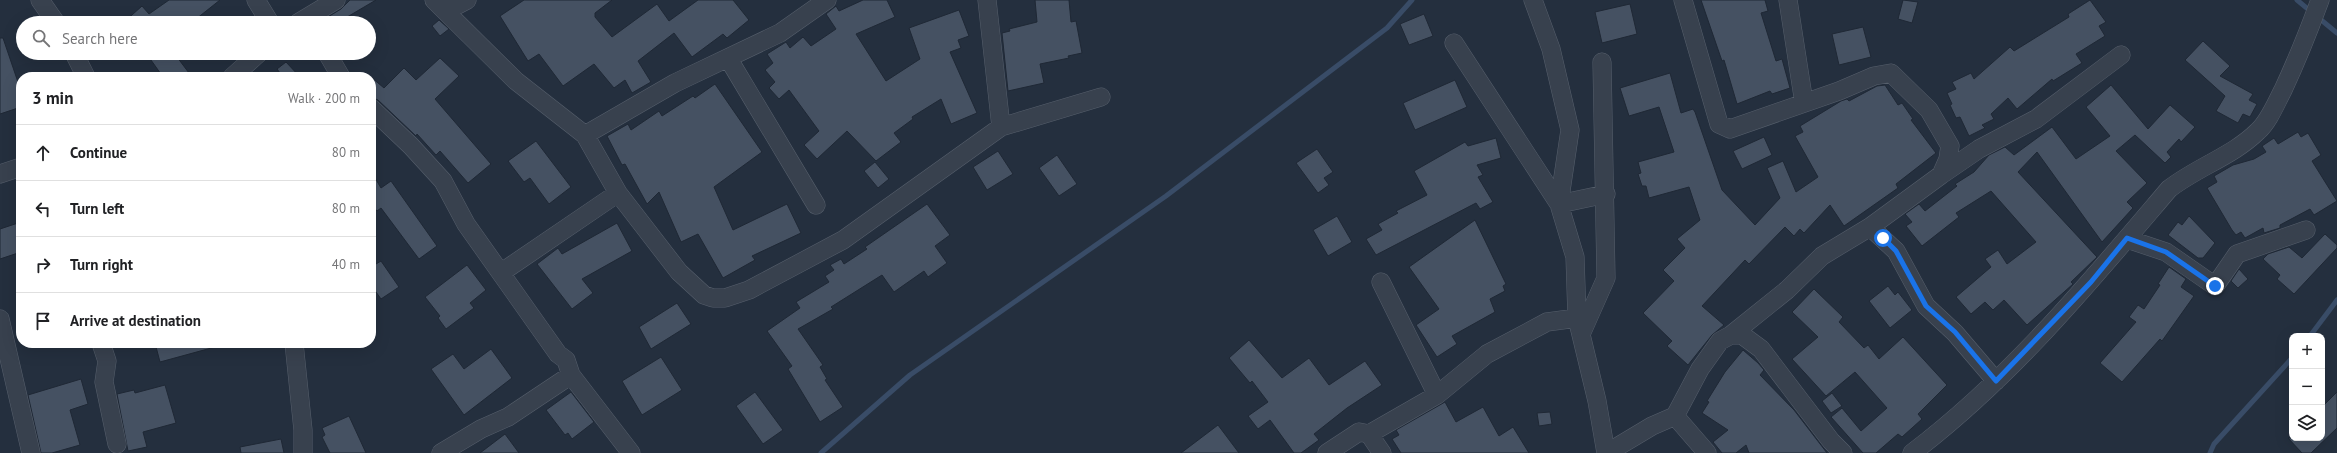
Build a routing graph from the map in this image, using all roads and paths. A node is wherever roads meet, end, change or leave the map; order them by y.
1 (40, 0) edge
2 (256, 0) edge
3 (336, 0) edge
4 (467, 0) edge
5 (828, 0) edge
6 (987, 0) edge
7 (1533, 0) edge
8 (1683, 0) edge
9 (1788, 0) edge
10 (2319, 2) edge
11 (440, 6) edge
12 (51, 16) edge
13 (266, 16) edge
14 (313, 16) edge
15 (1454, 43) dead end
16 (2121, 55) dead end
17 (728, 58) junction
18 (78, 60) edge
19 (251, 60) edge
20 (331, 60) edge
21 (1602, 62) dead end
22 (84, 72) edge
23 (238, 72) edge
24 (338, 72) edge
25 (1100, 97) dead end
26 (1804, 103) junction
27 (376, 113) edge
28 (1001, 127) junction
29 (585, 135) junction
30 (16, 169) edge
31 (0, 174) edge
32 (1941, 175) junction
33 (618, 193) junction
34 (1606, 194) junction
35 (1559, 204) junction
36 (816, 205) dead end
37 (1870, 227) junction
38 (2306, 230) dead end
39 (2127, 238) junction
40 (502, 272) junction
41 (1381, 282) dead end
42 (0, 319) edge
43 (1579, 325) junction
44 (1731, 335) junction
45 (103, 348) edge
46 (295, 348) edge
47 (570, 375) junction
48 (1996, 381) junction
49 (1437, 396) junction
50 (1675, 416) junction
51 (1369, 434) junction
52 (117, 444) dead end
53 (31, 453) edge
54 (303, 453) edge
55 (442, 453) edge
56 (631, 453) edge
57 (1327, 453) edge
58 (1382, 453) edge
59 (1607, 453) edge
60 (1706, 453) edge
61 (1843, 453) edge
62 (1912, 453) edge

1 - 12 street
2 - 13 street
3 - 14 street
4 - 11 street
5 - 17 street
6 - 28 street
7 - 35 street
8 - 26 street
9 - 26 street
10 - 39 street
11 - 29 street
15 - 35 street
16 - 32 street
17 - 29 street
17 - 36 street
18 - 22 street
19 - 23 street
20 - 24 street
21 - 34 street
25 - 28 street
26 - 32 street
27 - 40 street
28 - 33 street
29 - 33 street
30 - 31 street
32 - 37 street
33 - 40 street
34 - 35 street
34 - 43 street
35 - 43 street
37 - 44 street
37 - 48 street
38 - 39 street
39 - 48 street
40 - 47 street
41 - 49 street
42 - 53 street
43 - 49 street
43 - 59 street
44 - 50 street
44 - 61 street
45 - 52 street
46 - 54 street
47 - 55 street
47 - 56 street
48 - 62 street
49 - 51 street
50 - 59 street
50 - 60 street
51 - 57 street
51 - 58 street

